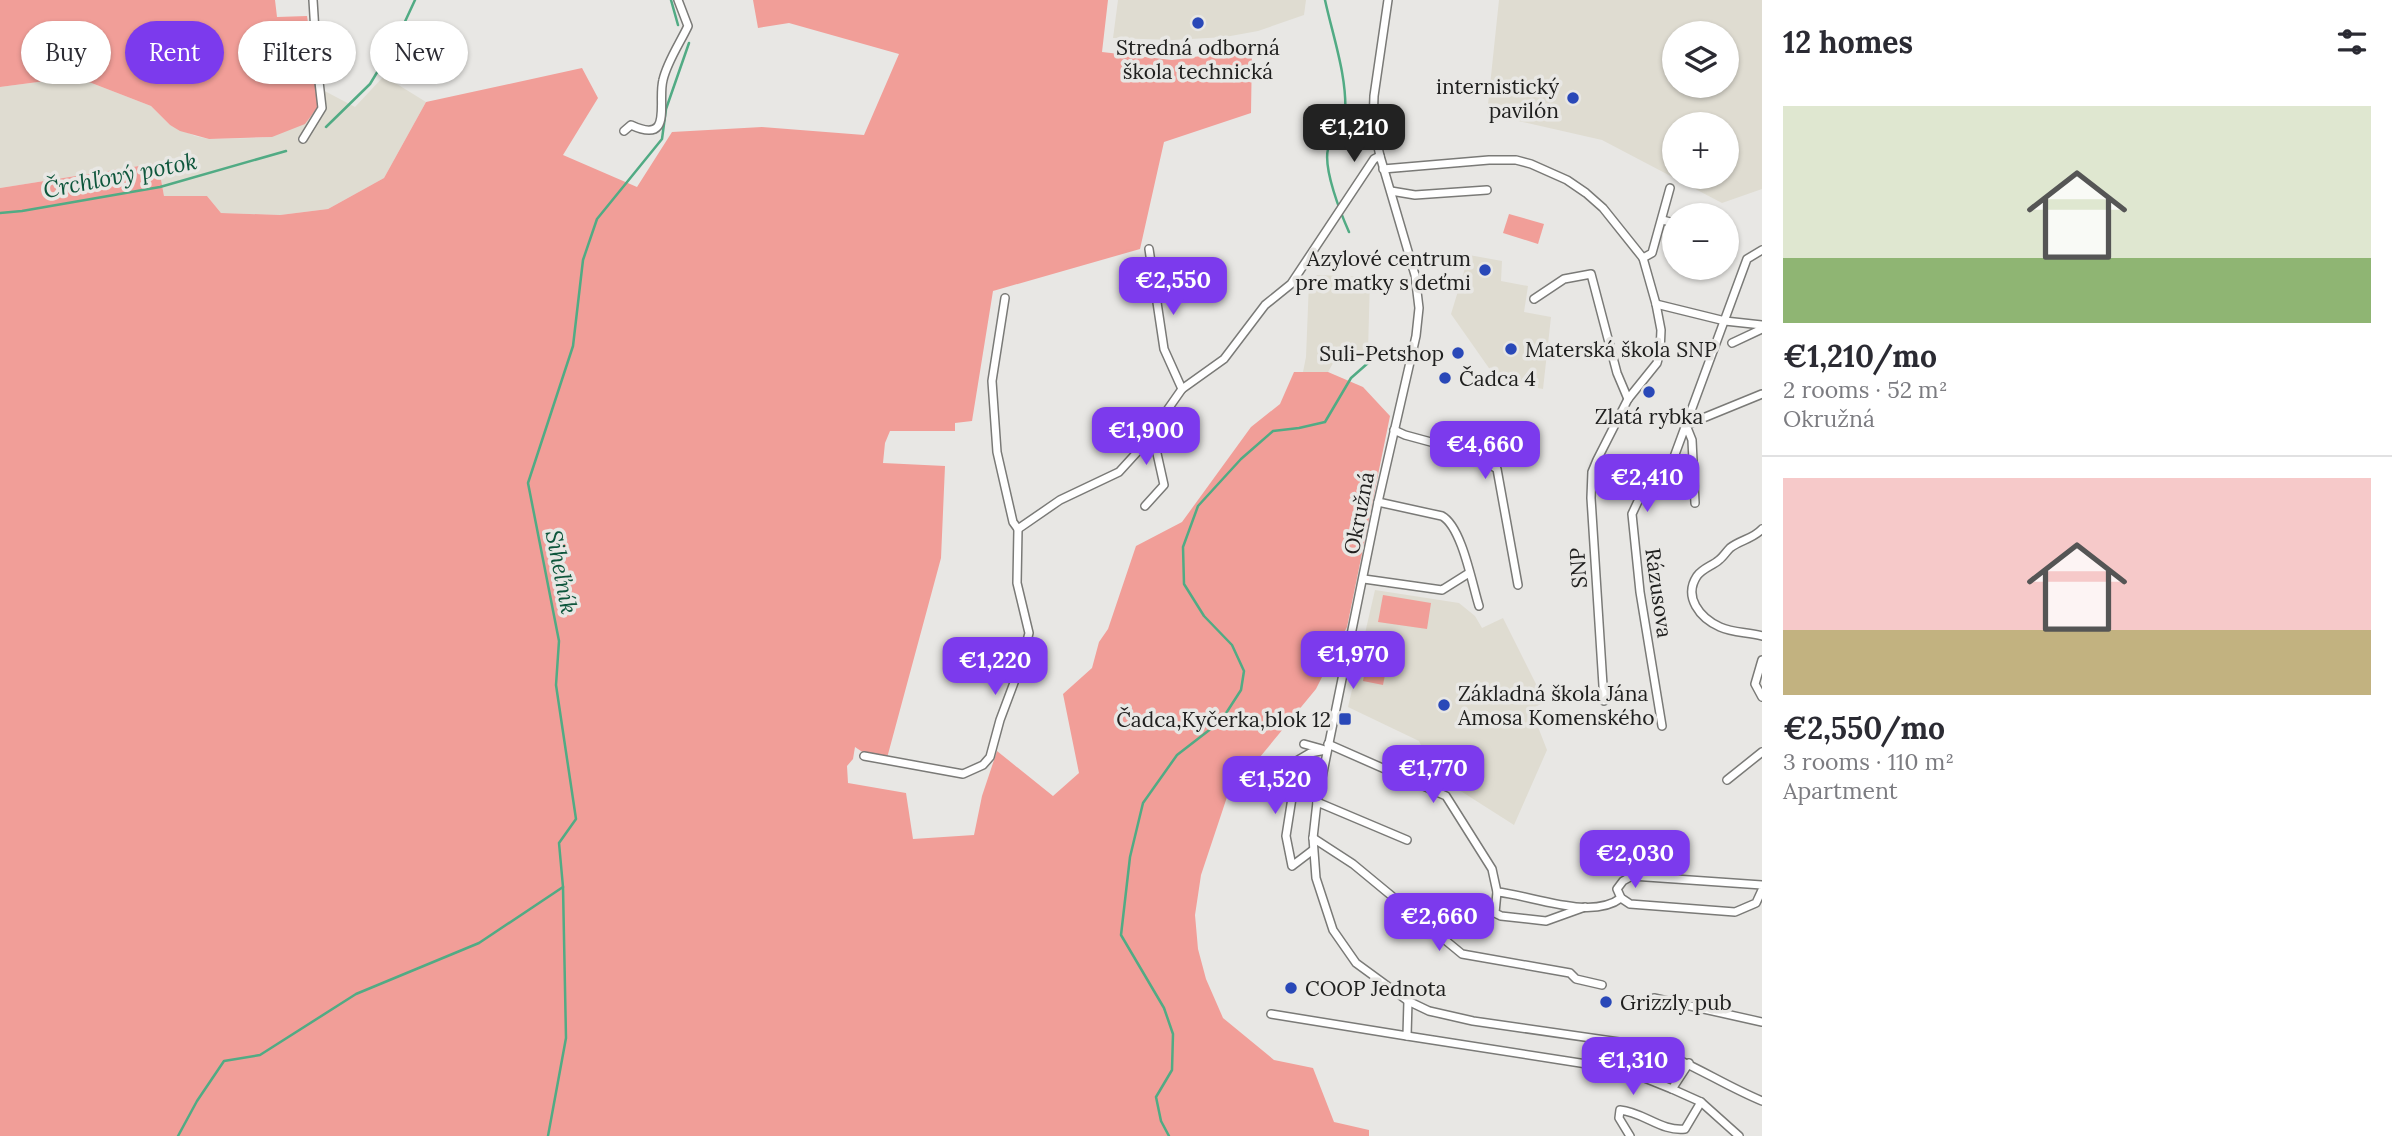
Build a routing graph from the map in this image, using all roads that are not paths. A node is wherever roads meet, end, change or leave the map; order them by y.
1 (313, 0) edge
2 (678, 0) edge
3 (1388, 0) edge
4 (624, 131) dead end
5 (303, 139) dead end
6 (1380, 156) junction
7 (1383, 169) junction
8 (1487, 190) dead end
9 (1391, 191) junction
10 (1662, 220) edge
11 (1149, 249) dead end
12 (1762, 250) edge
13 (1643, 258) junction
14 (1004, 298) dead end
15 (1534, 299) dead end
16 (1656, 304) junction
17 (1725, 321) junction
18 (1762, 327) edge
19 (1732, 343) dead end
20 (1182, 389) junction
21 (1762, 394) edge
22 (1628, 399) junction
23 (1686, 425) junction
24 (1394, 430) junction
25 (1152, 431) junction
26 (1378, 502) junction
27 (1695, 503) dead end
28 (1145, 506) dead end
29 (1018, 529) junction
30 (1762, 529) edge
31 (1469, 573) junction
32 (1364, 579) junction
33 (1518, 585) dead end
34 (1479, 606) dead end
35 (1762, 636) edge
36 (1762, 660) edge
37 (1762, 697) edge
38 (1604, 701) dead end
39 (1662, 726) dead end
40 (1304, 744) dead end
41 (1327, 747) junction
42 (1762, 752) edge
43 (864, 756) dead end
44 (1727, 780) dead end
45 (1317, 802) junction
46 (1313, 838) junction
47 (1407, 840) dead end
48 (1314, 850) junction
49 (1762, 888) edge
50 (1497, 892) junction
51 (1621, 898) junction
52 (1585, 907) junction
53 (1602, 985) dead end
54 (1654, 998) dead end
55 (1408, 1001) junction
56 (1271, 1014) dead end
57 (1762, 1022) edge
58 (1406, 1037) junction
59 (1689, 1063) junction
60 (1672, 1089) junction
61 (1762, 1101) edge
62 (1701, 1102) junction
63 (1630, 1136) edge
64 (1739, 1136) edge

1 - 5 street
2 - 4 street
3 - 6 street, Okružná
6 - 7 street, Okružná
6 - 20 street
7 - 9 street, Okružná
7 - 13 street, SNP
8 - 9 street
9 - 24 street, Okružná
10 - 13 street
11 - 20 street
12 - 17 street, Rázusova
13 - 16 street, SNP
14 - 29 street
15 - 22 street
16 - 17 street
16 - 22 street, SNP
17 - 18 street
17 - 23 street, Rázusova
18 - 19 street
20 - 25 street
21 - 23 street
22 - 38 street, SNP
23 - 27 street
23 - 39 street, Rázusova
24 - 26 street, Okružná
24 - 33 street
25 - 28 street
25 - 29 street
26 - 31 street
26 - 32 street, Okružná
29 - 43 street
30 - 35 street
31 - 32 street
31 - 34 street
32 - 41 street, Okružná
36 - 37 street
40 - 41 street
41 - 45 street, Okružná
41 - 48 street
41 - 50 street
42 - 44 street
45 - 46 street, Okružná
45 - 47 street
46 - 48 street, Okružná
46 - 53 street
48 - 55 street, Okružná
49 - 51 street
49 - 51 street
50 - 52 street
50 - 52 street
51 - 52 street
54 - 57 street
55 - 58 street
55 - 59 street, Okružná
56 - 58 street
58 - 60 street
59 - 60 street
59 - 61 street, Okružná
60 - 62 street
62 - 63 street
62 - 64 street

